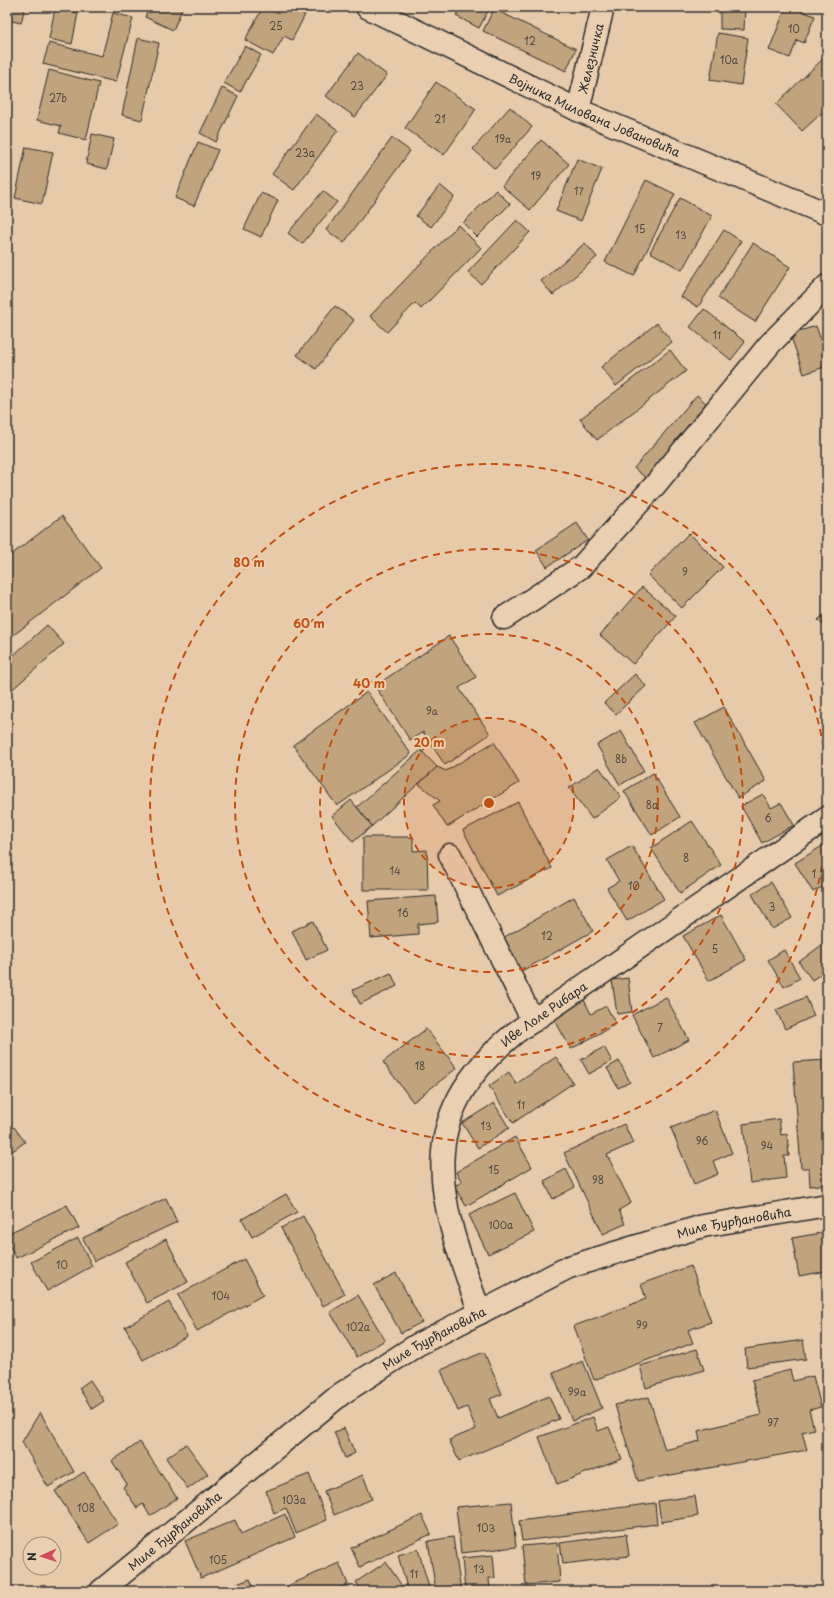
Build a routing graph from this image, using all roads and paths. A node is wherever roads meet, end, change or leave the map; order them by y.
1 (367, 7) edge
2 (603, 7) edge
3 (578, 110) junction
4 (827, 214) edge
5 (827, 286) edge
6 (504, 618) dead end
7 (827, 818) edge
8 (450, 855) dead end
9 (533, 1021) junction
10 (827, 1205) edge
11 (480, 1313) junction
12 (106, 1589) edge

1 - 3 street, Војника Милована Јовановића
2 - 3 street, Железничка
3 - 4 street, Војника Милована Јовановића
5 - 6 street
7 - 9 street, Иве Лоле Рибара
8 - 9 street
9 - 11 street, Иве Лоле Рибара
10 - 11 street, Миле Ђурђановића
11 - 12 street, Миле Ђурђановића

